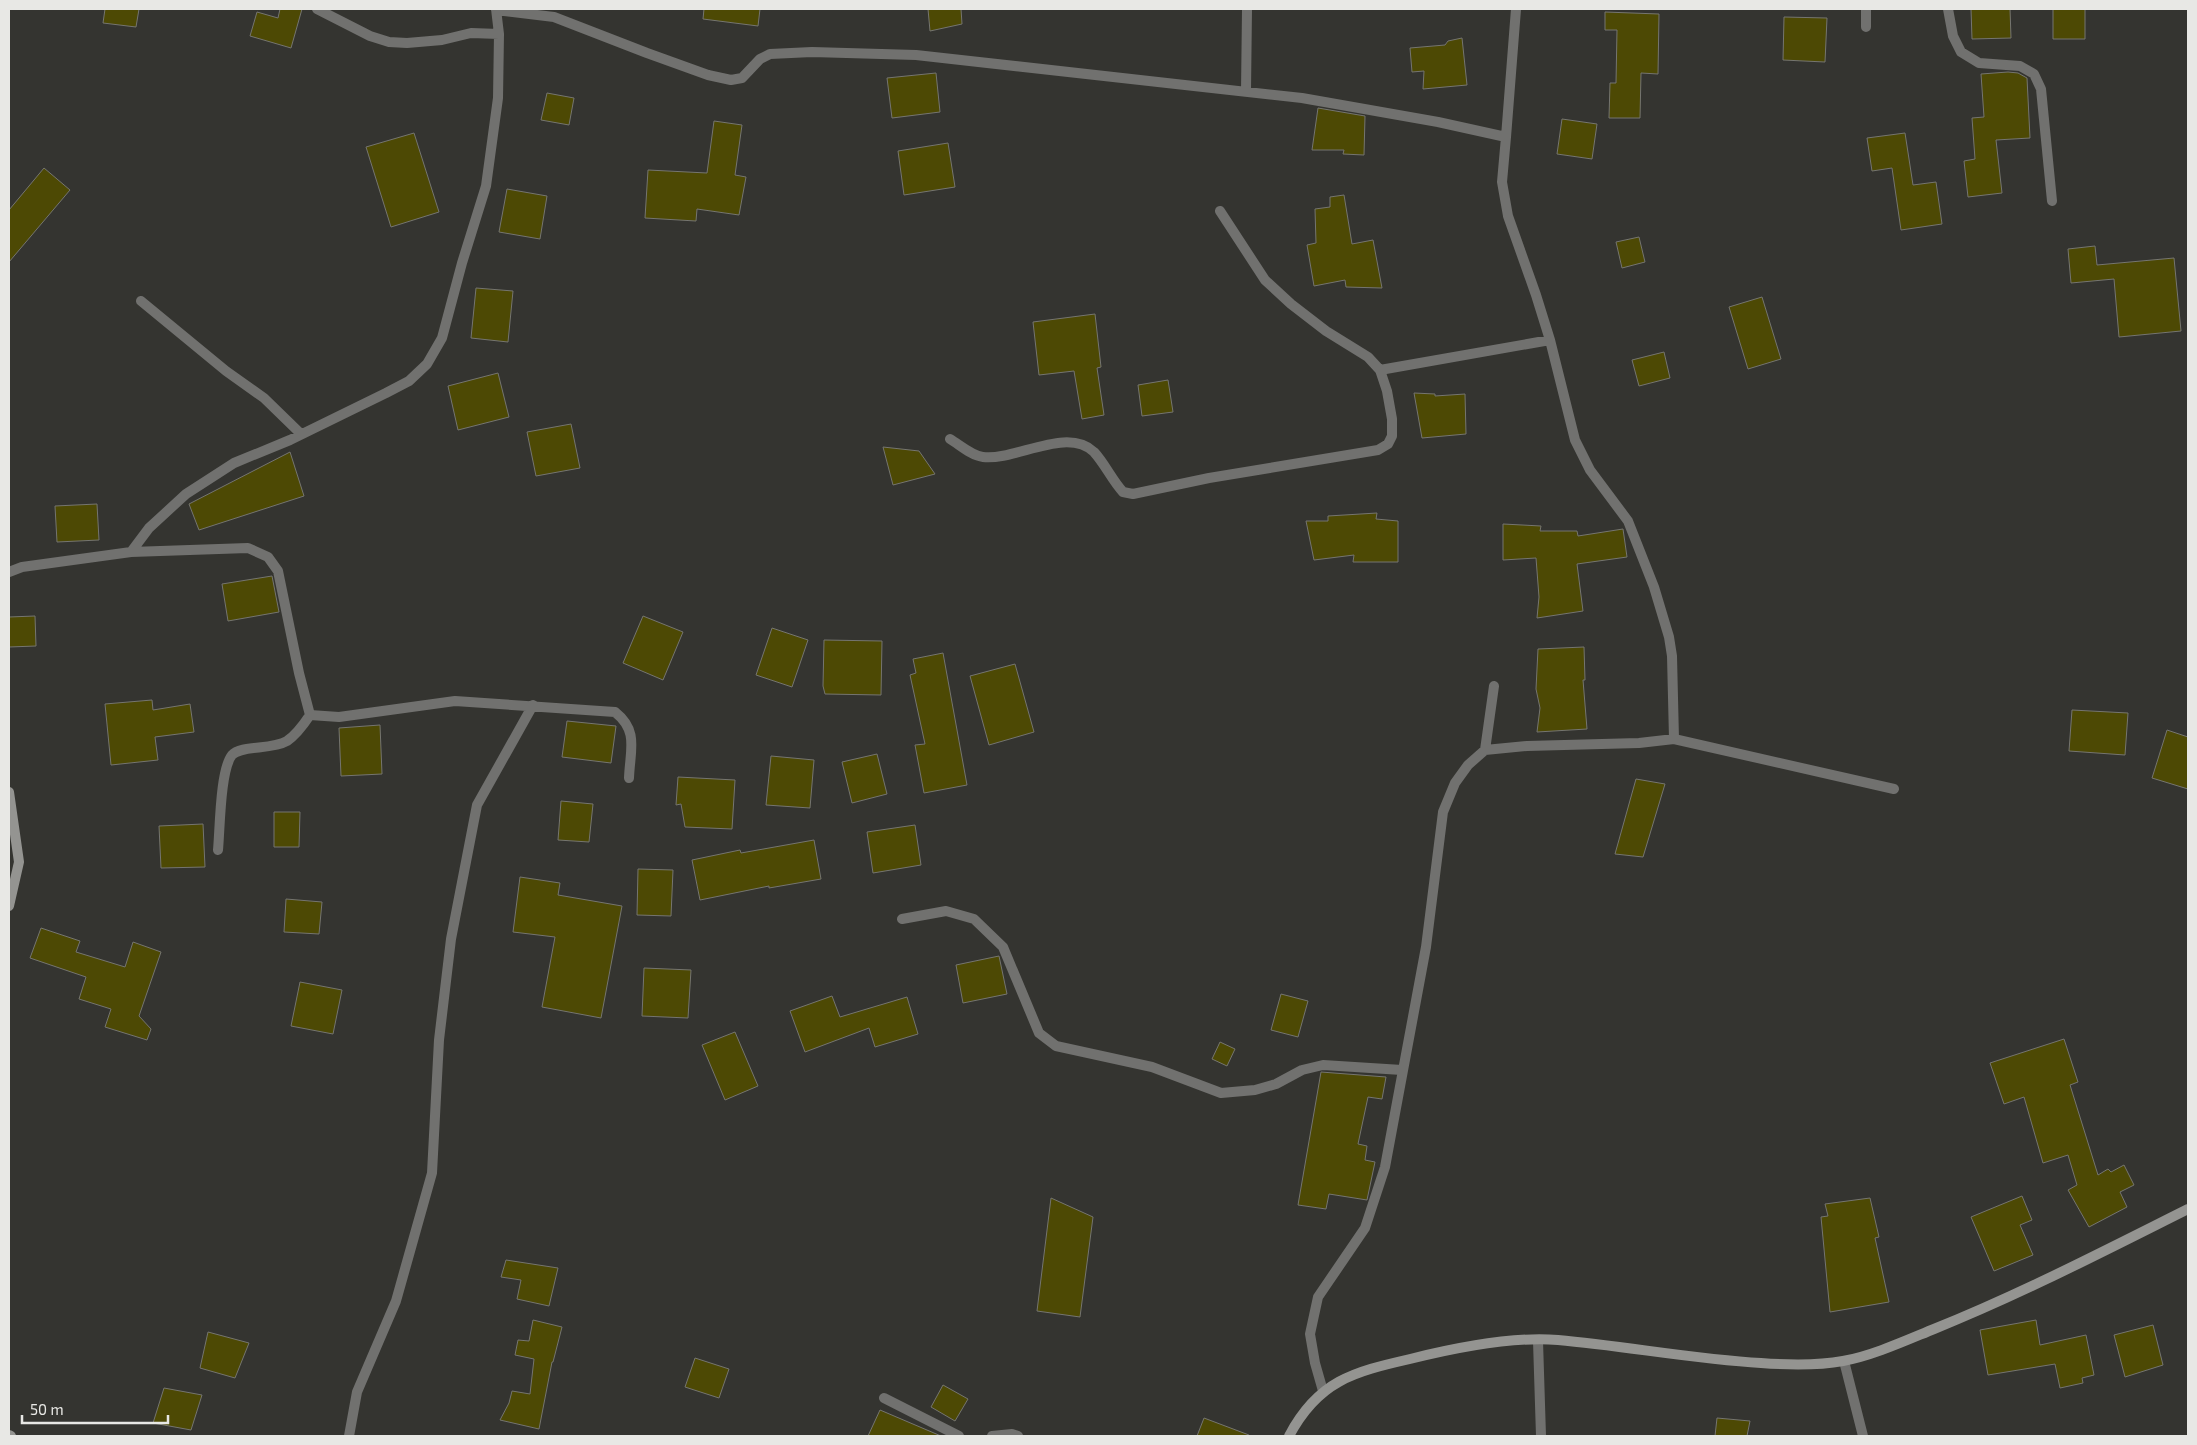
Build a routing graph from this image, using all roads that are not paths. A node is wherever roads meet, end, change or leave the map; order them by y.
1 (317, 9) edge
2 (496, 9) edge
3 (1247, 9) edge
4 (1516, 9) edge
5 (1866, 9) edge
6 (1948, 9) edge
7 (1866, 27) dead end
8 (499, 34) junction
9 (1246, 91) junction
10 (1506, 137) junction
11 (2052, 201) dead end
12 (1220, 211) dead end
13 (141, 301) dead end
14 (1550, 340) junction
15 (1380, 370) junction
16 (301, 434) junction
17 (950, 439) dead end
18 (131, 552) junction
19 (9, 572) edge
20 (1494, 686) dead end
21 (533, 705) junction
22 (310, 715) junction
23 (1674, 739) junction
24 (1485, 750) junction
25 (629, 778) dead end
26 (1894, 789) dead end
27 (9, 792) edge
28 (218, 850) dead end
29 (9, 906) edge
30 (902, 919) dead end
31 (1402, 1070) junction
32 (2188, 1209) edge
33 (1538, 1340) junction
34 (1844, 1361) junction
35 (1323, 1390) junction
36 (884, 1398) dead end
37 (349, 1436) edge
38 (959, 1436) edge
39 (992, 1436) edge
40 (1018, 1436) edge
41 (1289, 1436) edge
42 (1541, 1436) edge
43 (1863, 1436) edge

1 - 8 street
2 - 8 street
2 - 9 street
3 - 9 street
4 - 10 street
5 - 7 street
6 - 11 street
8 - 16 street
9 - 10 street
10 - 14 street
12 - 15 street
13 - 16 street
14 - 15 street
14 - 23 street
15 - 17 street
16 - 18 street
18 - 19 street
18 - 22 street
20 - 24 street
21 - 22 street
21 - 25 street
21 - 37 street
22 - 28 street
23 - 24 street
23 - 26 street
24 - 31 street
27 - 29 street
30 - 31 street
31 - 35 street
32 - 34 street
33 - 34 street
33 - 35 street
33 - 42 street
34 - 43 street
35 - 41 street
36 - 38 street
39 - 40 street

